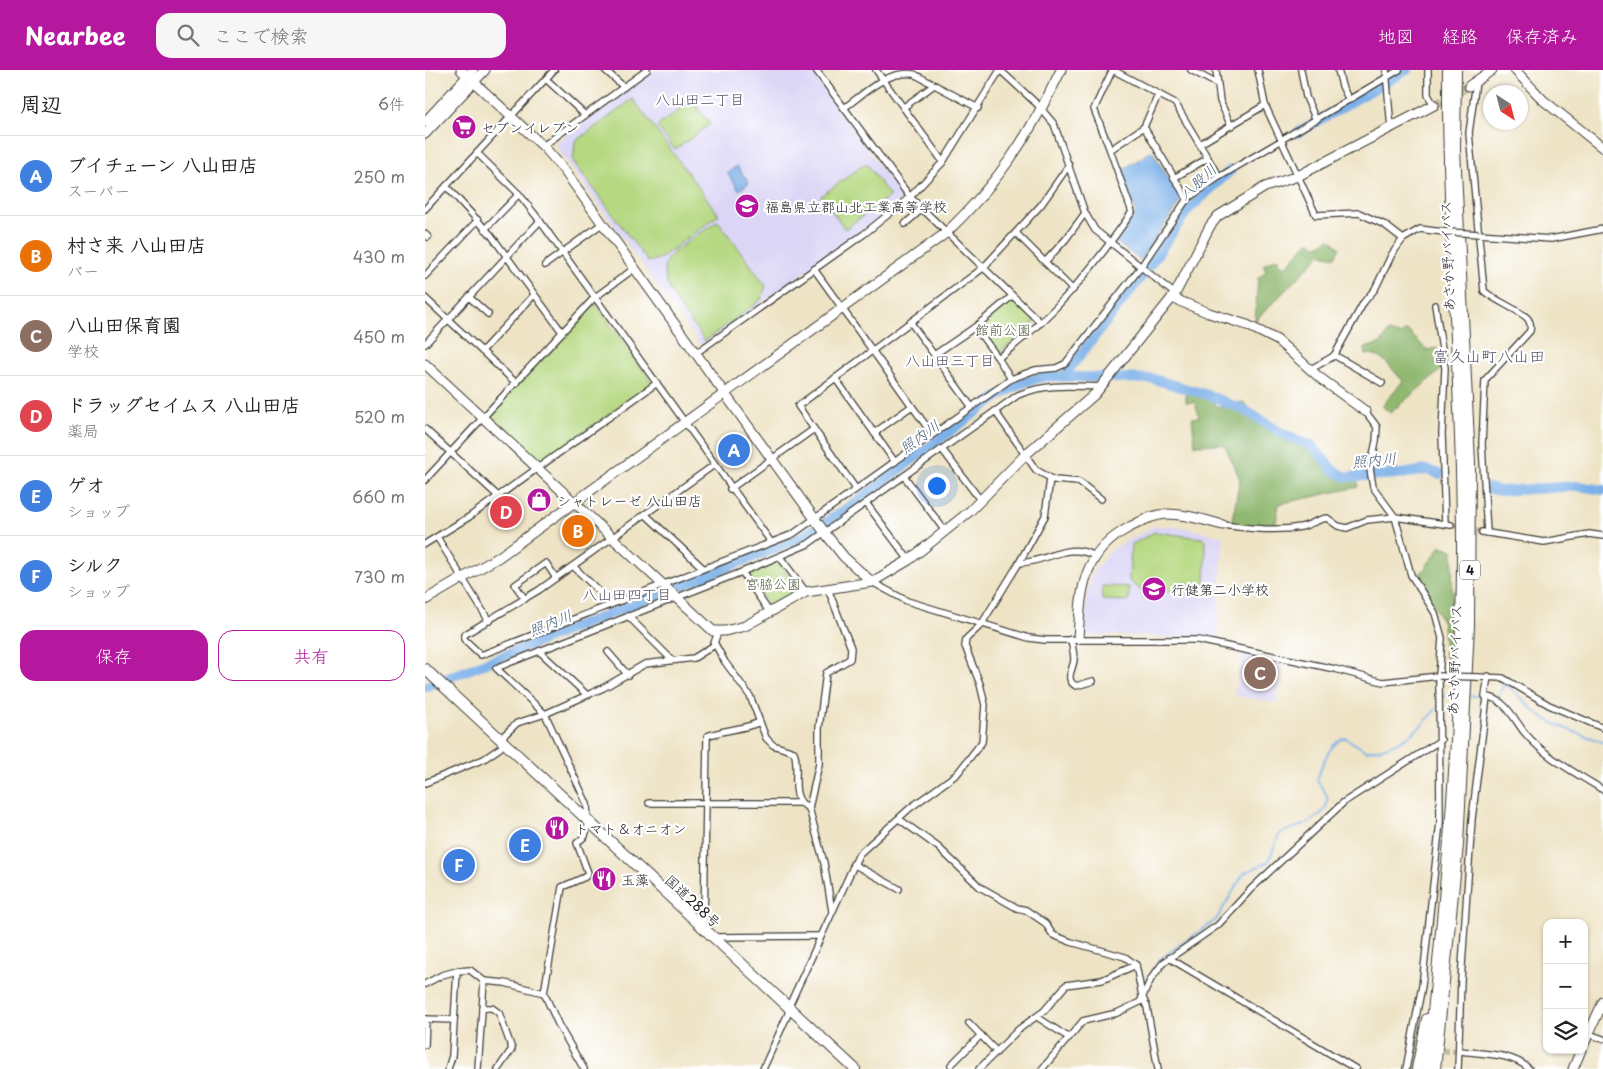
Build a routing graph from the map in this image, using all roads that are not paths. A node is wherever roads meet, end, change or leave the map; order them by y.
1 (485, 70) edge
2 (554, 70) edge
3 (605, 70) edge
4 (647, 70) edge
5 (816, 70) edge
6 (875, 70) edge
7 (1000, 70) edge
8 (1061, 70) edge
9 (1191, 70) edge
10 (1216, 70) edge
11 (1258, 70) edge
12 (1301, 70) edge
13 (1338, 70) edge
14 (1386, 70) edge
15 (1399, 70) edge
16 (1428, 70) edge
17 (1448, 70) edge
18 (1455, 70) edge
19 (1492, 70) edge
20 (1515, 70) edge
21 (1112, 71) edge
22 (469, 74) edge
23 (1386, 78) junction
24 (546, 79) junction
25 (882, 79) junction
26 (1217, 84) junction
27 (1472, 84) joint
28 (934, 85) junction
29 (624, 87) junction
30 (1158, 95) junction
31 (1349, 100) junction
32 (1265, 105) junction
33 (1433, 105) joint
34 (904, 107) junction
35 (844, 108) junction
36 (979, 108) junction
37 (1042, 108) junction
38 (585, 115) junction
39 (511, 116) junction
40 (1315, 120) junction
41 (425, 122) edge
42 (1231, 126) junction
43 (1144, 127) junction
44 (1391, 129) junction
45 (425, 134) edge
46 (1279, 142) junction
47 (1200, 144) junction
48 (543, 146) junction
49 (1603, 148) edge
50 (1110, 150) junction
51 (477, 153) junction
52 (1208, 158) junction
53 (943, 162) junction
54 (1069, 165) junction
55 (1298, 176) junction
56 (1219, 177) junction
57 (1174, 178) junction
58 (446, 186) junction
59 (519, 194) junction
60 (910, 197) junction
61 (1187, 199) junction
62 (425, 209) edge
63 (923, 209) junction
64 (1085, 213) junction
65 (478, 220) junction
66 (540, 221) junction
67 (603, 223) junction
68 (905, 224) dead end
69 (485, 229) junction
70 (1603, 229) edge
71 (946, 232) junction
72 (1017, 234) junction
73 (1479, 234) junction
74 (1403, 239) junction
75 (1111, 244) junction
76 (562, 252) junction
77 (507, 256) junction
78 (1045, 262) junction
79 (545, 265) dead end
80 (635, 268) junction
81 (983, 268) junction
82 (1140, 268) junction
83 (814, 269) junction
84 (425, 276) edge
85 (1073, 290) junction
86 (534, 294) junction
87 (469, 296) junction
88 (1012, 296) junction
89 (1173, 296) junction
90 (425, 298) edge
91 (594, 298) junction
92 (1435, 305) dead end
93 (842, 310) junction
94 (488, 314) dead end
95 (448, 319) junction
96 (911, 323) junction
97 (1041, 323) junction
98 (975, 327) junction
99 (563, 332) junction
100 (425, 344) edge
101 (482, 351) junction
102 (873, 351) junction
103 (696, 353) junction
104 (934, 355) junction
105 (1334, 355) junction
106 (998, 358) junction
107 (425, 364) edge
108 (1311, 369) junction
109 (835, 378) junction
110 (1011, 379) junction
111 (516, 383) junction
112 (657, 383) junction
113 (1382, 383) dead end
114 (1101, 386) junction
115 (725, 394) junction
116 (912, 406) junction
117 (971, 406) junction
118 (995, 411) junction
119 (1365, 411) joint
120 (482, 418) junction
121 (685, 423) junction
122 (425, 428) edge
123 (814, 429) junction
124 (874, 433) junction
125 (932, 434) junction
126 (942, 449) junction
127 (451, 452) junction
128 (1025, 455) junction
129 (772, 459) junction
130 (895, 462) junction
131 (714, 465) junction
132 (538, 468) junction
133 (904, 476) junction
134 (1050, 479) junction
135 (425, 480) edge
136 (731, 489) junction
137 (856, 489) junction
138 (498, 496) junction
139 (1101, 499) dead end
140 (981, 501) junction
141 (573, 503) junction
142 (866, 503) junction
143 (645, 514) junction
144 (1395, 516) junction
145 (815, 518) junction
146 (1223, 524) joint
147 (945, 531) junction
148 (825, 533) junction
149 (1603, 536) edge
150 (437, 537) junction
151 (611, 538) junction
152 (771, 542) junction
153 (425, 544) edge
154 (1095, 556) junction
155 (780, 557) junction
156 (909, 560) junction
157 (1019, 563) junction
158 (573, 566) junction
159 (703, 568) junction
160 (742, 572) junction
161 (556, 578) junction
162 (463, 579) junction
163 (872, 582) junction
164 (662, 584) junction
165 (828, 589) junction
166 (806, 592) junction
167 (676, 597) junction
168 (525, 599) junction
169 (425, 600) edge
170 (612, 604) junction
171 (770, 613) junction
172 (627, 616) junction
173 (489, 621) junction
174 (981, 625) junction
175 (718, 632) junction
176 (1074, 639) junction
177 (715, 644) junction
178 (539, 651) junction
179 (608, 652) dead end
180 (673, 660) junction
181 (425, 669) edge
182 (628, 675) junction
183 (1439, 676) junction
184 (1488, 676) junction
185 (429, 679) edge
186 (1093, 681) dead end
187 (585, 694) junction
188 (1487, 697) junction
189 (545, 714) junction
190 (760, 722) junction
191 (1603, 728) edge
192 (1441, 740) junction
193 (500, 744) junction
194 (425, 783) edge
195 (1603, 790) edge
196 (800, 802) junction
197 (649, 803) dead end
198 (707, 803) junction
199 (809, 808) junction
200 (899, 819) junction
201 (588, 826) junction
202 (853, 864) junction
203 (899, 890) dead end
204 (832, 911) junction
205 (708, 933) junction
206 (821, 936) junction
207 (1169, 958) junction
208 (1136, 965) junction
209 (457, 971) junction
210 (1436, 977) junction
211 (484, 981) junction
212 (425, 984) edge
213 (544, 993) junction
214 (1143, 998) junction
215 (1603, 1002) edge
216 (482, 1008) junction
217 (789, 1010) junction
218 (1037, 1017) junction
219 (426, 1019) edge
220 (454, 1020) junction
221 (969, 1023) dead end
222 (1589, 1034) joint
223 (981, 1035) junction
224 (1068, 1037) junction
225 (1603, 1039) edge
226 (425, 1045) edge
227 (1460, 1051) junction
228 (997, 1052) junction
229 (1579, 1054) edge
230 (951, 1064) dead end
231 (448, 1069) edge
232 (477, 1069) edge
233 (499, 1069) edge
234 (584, 1069) edge
235 (763, 1069) edge
236 (849, 1069) edge
237 (855, 1069) edge
238 (979, 1069) edge
239 (1042, 1069) edge
240 (1158, 1069) edge
241 (1356, 1069) edge
242 (1406, 1069) edge
243 (1417, 1069) edge
244 (1427, 1069) edge
245 (1437, 1069) edge
246 (1458, 1069) edge
247 (1529, 1069) edge
248 (1573, 1069) edge

1 - 22 street
2 - 24 street
3 - 29 street
4 - 29 street
5 - 35 street
6 - 25 street
7 - 36 street
7 - 37 street
8 - 37 street
9 - 26 street
10 - 26 street
11 - 32 street
12 - 40 street
13 - 31 street
14 - 23 street
15 - 23 street
16 - 33 street
17 - 210 highway, あさか野バイパス / 4
18 - 245 highway, あさか野バイパス / 4
19 - 27 street
20 - 49 street
21 - 30 street
21 - 50 street
22 - 39 street
22 - 41 street
22 - 45 street
23 - 31 street
23 - 44 street
24 - 38 street
24 - 39 street
25 - 28 street
25 - 34 street
25 - 35 street
26 - 42 street
27 - 73 street
28 - 34 street
28 - 36 street
29 - 38 street
30 - 43 street
30 - 47 street
31 - 40 street
32 - 42 street
32 - 46 street
33 - 44 street
34 - 53 street
35 - 60 street
36 - 53 street
37 - 54 street
37 - 71 street
38 - 48 street
39 - 48 street
39 - 51 street
40 - 46 street
42 - 47 street
43 - 50 street
43 - 57 street
44 - 55 street
46 - 55 street
46 - 56 street
47 - 52 street
48 - 67 street
50 - 75 street
51 - 58 street
51 - 59 street
52 - 56 street
52 - 57 street
53 - 60 street
54 - 64 street
54 - 72 street
55 - 74 street
55 - 89 street
56 - 61 street
57 - 61 street
58 - 62 street
58 - 65 street
59 - 66 street
59 - 69 street
60 - 63 street
60 - 83 street
61 - 82 street
63 - 68 street
63 - 71 street
64 - 75 street
64 - 78 street
65 - 69 street
65 - 84 street
66 - 76 street
66 - 77 street
67 - 76 street
67 - 80 street
69 - 77 street
70 - 73 street
71 - 81 street
71 - 93 street
72 - 78 street
72 - 81 street
73 - 74 street, bridge
73 - 149 street
74 - 105 street
75 - 82 street
75 - 85 street
76 - 79 street
76 - 91 street
77 - 86 street
77 - 87 street
78 - 85 street
80 - 91 street
80 - 103 street
81 - 88 street
81 - 96 street
82 - 89 street
82 - 110 street
83 - 93 street
83 - 103 street
85 - 97 street
86 - 99 street
86 - 101 street
87 - 94 street
87 - 95 street
88 - 97 street
88 - 98 street
89 - 108 street
89 - 114 street
90 - 95 street
91 - 99 street
91 - 112 street
92 - 144 street
93 - 102 street
93 - 115 street
95 - 100 street
95 - 101 street
96 - 102 street
96 - 104 street
97 - 106 street
98 - 104 street
98 - 106 street
99 - 111 street
101 - 111 street
102 - 109 street
102 - 116 street
103 - 115 street
104 - 117 street
105 - 108 street
105 - 113 street
106 - 110 street
107 - 120 street
108 - 119 street
109 - 123 street
109 - 124 street
110 - 117 street
111 - 120 street
112 - 121 street
112 - 132 street
114 - 118 street
114 - 128 street
115 - 121 street
115 - 129 street
116 - 124 street
116 - 125 street
117 - 125 street
118 - 126 street
118 - 128 street
119 - 144 street
120 - 127 street
120 - 132 street
121 - 131 street
121 - 141 street
122 - 127 street
123 - 129 street
123 - 137 street
124 - 130 street
125 - 130 street
126 - 133 street
126 - 140 street
127 - 135 street
127 - 138 street
128 - 134 street
128 - 140 street
129 - 136 street
129 - 145 street
130 - 137 street
131 - 136 street
131 - 143 street
132 - 138 street
132 - 141 street
133 - 142 street
133 - 147 street
134 - 139 street
134 - 157 street
136 - 152 street
137 - 145 street
138 - 150 street
140 - 147 street
141 - 151 street
141 - 162 street
142 - 148 street
142 - 156 street
143 - 151 street
143 - 159 street
144 - 146 street
144 - 183 street
145 - 148 street
145 - 152 street
146 - 154 street
147 - 156 street
148 - 155 street
148 - 163 street
150 - 153 street
150 - 162 street
151 - 158 street
151 - 164 street
152 - 159 street
154 - 157 street
154 - 176 street
155 - 160 street
155 - 166 street
156 - 163 street
157 - 174 street
158 - 161 street
158 - 170 street
159 - 164 street
160 - 167 street
160 - 171 street
161 - 168 street
161 - 168 street
162 - 169 street
162 - 173 street
163 - 165 street
163 - 174 street
164 - 167 street
164 - 170 street
165 - 166 street
165 - 199 street
166 - 171 street
167 - 172 street
167 - 175 street
168 - 173 street
170 - 173 street
171 - 175 street
172 - 178 street
172 - 180 street
174 - 176 street
174 - 200 street
175 - 177 street
176 - 183 street
176 - 186 street
177 - 180 street
177 - 190 street
178 - 187 street
178 - 189 street
179 - 182 street
180 - 182 street
181 - 185 highway, 国道288号
182 - 187 street
183 - 184 street, bridge
183 - 192 street
184 - 188 street
184 - 191 street
185 - 193 highway, 国道288号
187 - 189 street
188 - 195 street
188 - 227 street
189 - 193 street
189 - 201 street
190 - 196 street
190 - 198 street
192 - 207 street
192 - 242 street
193 - 194 street
193 - 201 highway, 国道288号
196 - 198 street
196 - 199 street
197 - 198 street
198 - 205 street
199 - 204 street
200 - 202 street
200 - 208 street
201 - 205 highway, 国道288号
201 - 213 street
201 - 217 highway, 国道288号
202 - 203 street
202 - 204 street
204 - 206 street
205 - 206 street
205 - 217 highway, 国道288号
206 - 217 street
207 - 214 street
207 - 241 street
208 - 214 street
208 - 218 street
209 - 211 street
209 - 212 street
209 - 220 street
210 - 243 highway
210 - 244 highway, あさか野バイパス / 4
211 - 213 street
211 - 216 street
213 - 234 street
214 - 224 street
214 - 240 street
215 - 222 street
216 - 232 street
216 - 233 street
217 - 235 street
217 - 236 highway, 国道288号
217 - 237 highway, 国道288号
218 - 224 street
218 - 228 street
219 - 220 street
219 - 226 street
220 - 231 street
221 - 223 street
222 - 225 street
223 - 228 street
223 - 230 street
224 - 239 street
227 - 246 street
227 - 247 street
228 - 238 street
229 - 248 street

